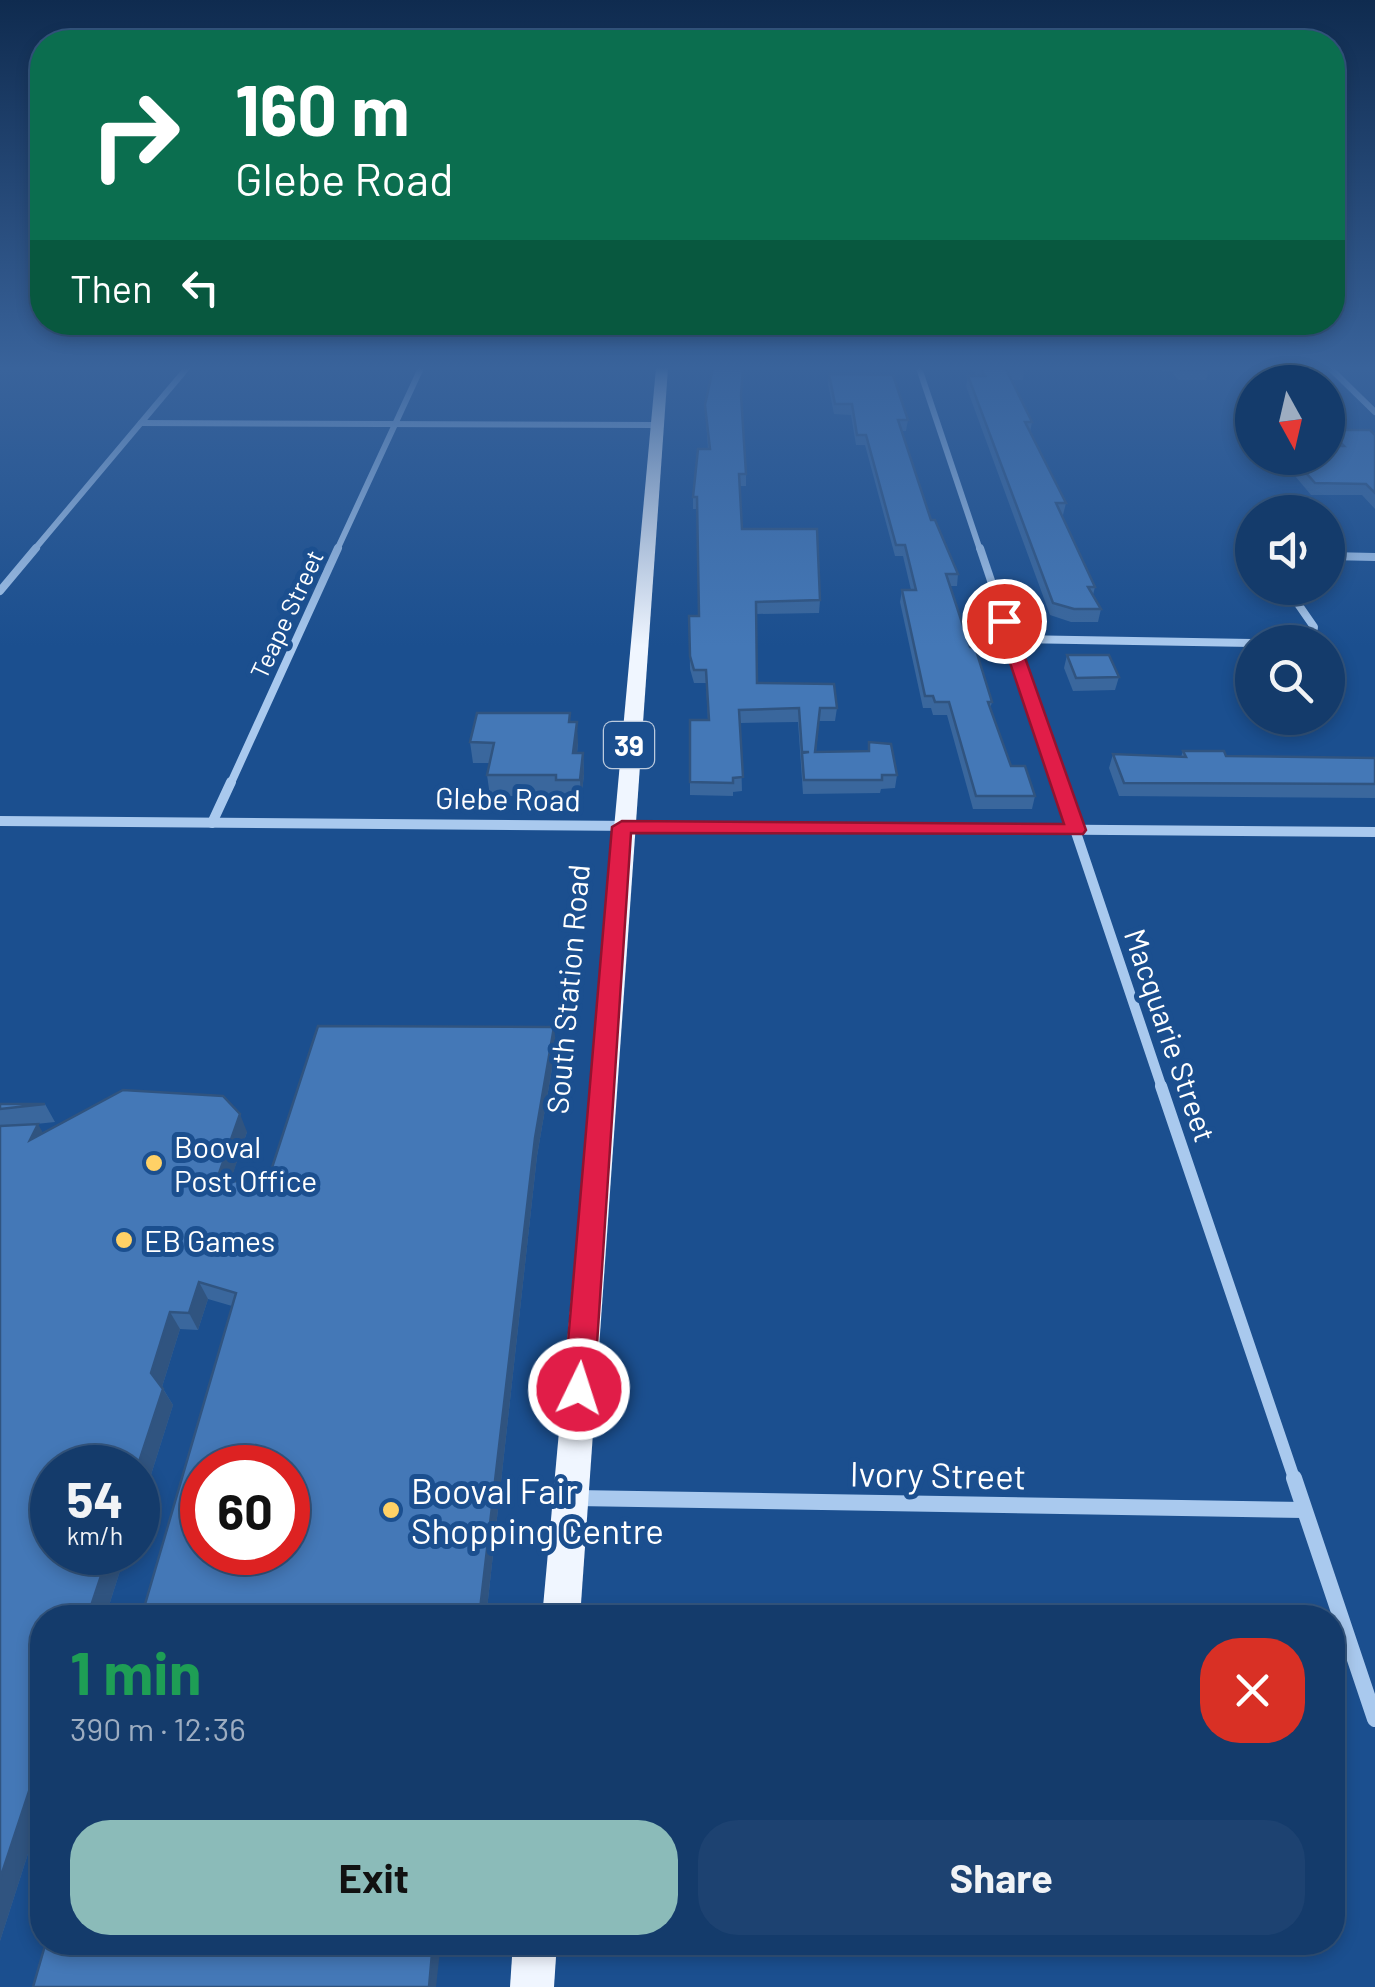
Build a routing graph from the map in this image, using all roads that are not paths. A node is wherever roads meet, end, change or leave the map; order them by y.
1 (108, 461) edge
2 (378, 461) edge
3 (652, 461) edge
4 (951, 461) edge
5 (1345, 556) edge
6 (1375, 557) edge
7 (0, 590) edge
8 (1010, 639) junction
9 (1235, 643) edge
10 (0, 821) edge
11 (212, 823) junction
12 (622, 827) junction
13 (1076, 830) junction
14 (1375, 832) edge
15 (570, 1498) junction
16 (1304, 1510) junction
17 (562, 1605) edge
18 (1336, 1605) edge
19 (1345, 1631) edge
20 (1375, 1719) edge
21 (535, 1955) edge
22 (532, 1987) edge

1 - 7 street
2 - 11 street, Teape Street
3 - 12 main road, South Station Road / 39
4 - 8 street, Macquarie Street
5 - 6 street
8 - 9 street
8 - 13 street, Macquarie Street
10 - 11 street, Glebe Road
11 - 12 street, Glebe Road
12 - 13 street, Glebe Road
12 - 15 main road, South Station Road / 39
13 - 14 street, Glebe Road
13 - 16 street, Macquarie Street
15 - 16 street, Ivory Street
15 - 17 main road, South Station Road / 39
16 - 18 street, Macquarie Street
19 - 20 street, Macquarie Street
21 - 22 main road

